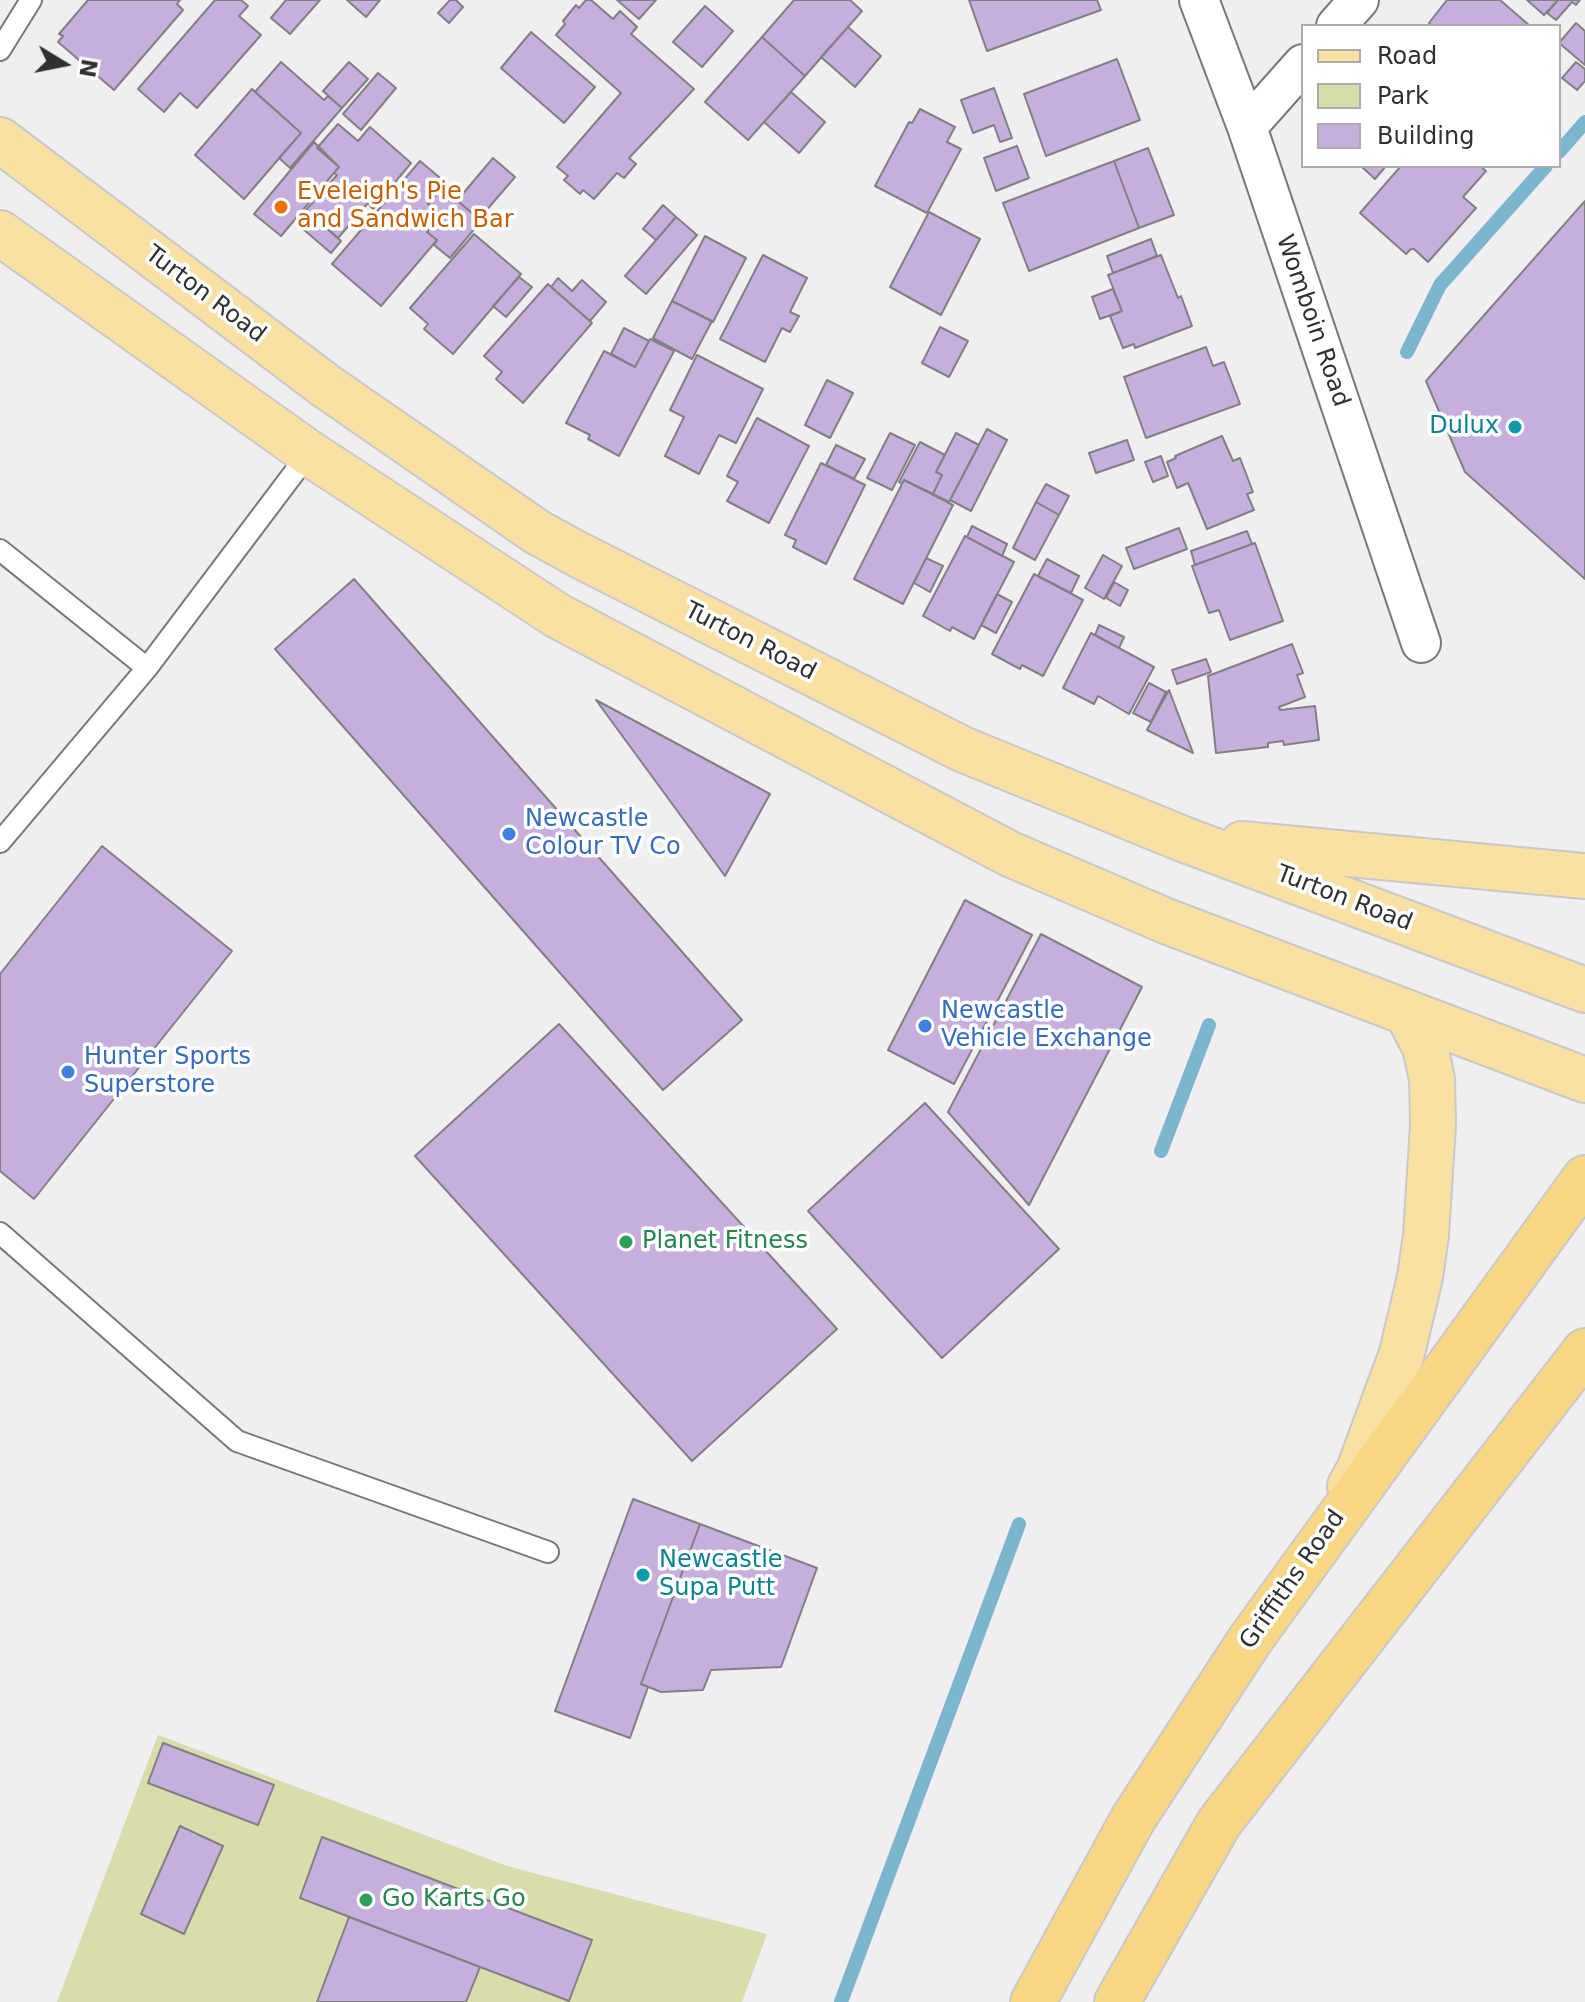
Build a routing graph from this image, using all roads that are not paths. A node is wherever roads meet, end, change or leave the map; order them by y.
1 (31, 0) edge
2 (1199, 0) edge
3 (1359, 0) edge
4 (1338, 24) edge
5 (0, 50) edge
6 (1301, 66) edge
7 (1247, 127) junction
8 (0, 140) edge
9 (0, 233) edge
10 (309, 453) junction
11 (0, 550) edge
12 (1421, 643) dead end
13 (147, 668) junction
14 (1183, 839) junction
15 (0, 842) edge
16 (1585, 876) edge
17 (1585, 990) edge
18 (1407, 1013) junction
19 (1585, 1080) edge
20 (1585, 1178) edge
21 (0, 1233) edge
22 (1582, 1357) edge
23 (1318, 1544) junction
24 (548, 1552) dead end
25 (1033, 2002) edge
26 (1117, 2002) edge

1 - 5 lane
2 - 7 street, Womboin Road
3 - 4 street
6 - 7 street
7 - 12 street, Womboin Road
8 - 14 main road, Turton Road
9 - 10 main road
10 - 13 lane
10 - 18 main road
11 - 13 lane
13 - 15 lane
14 - 16 main road
14 - 17 main road, Turton Road
18 - 19 main road
18 - 23 main road
20 - 23 highway, Griffiths Road
21 - 24 lane
22 - 26 highway
23 - 25 highway, Griffiths Road

